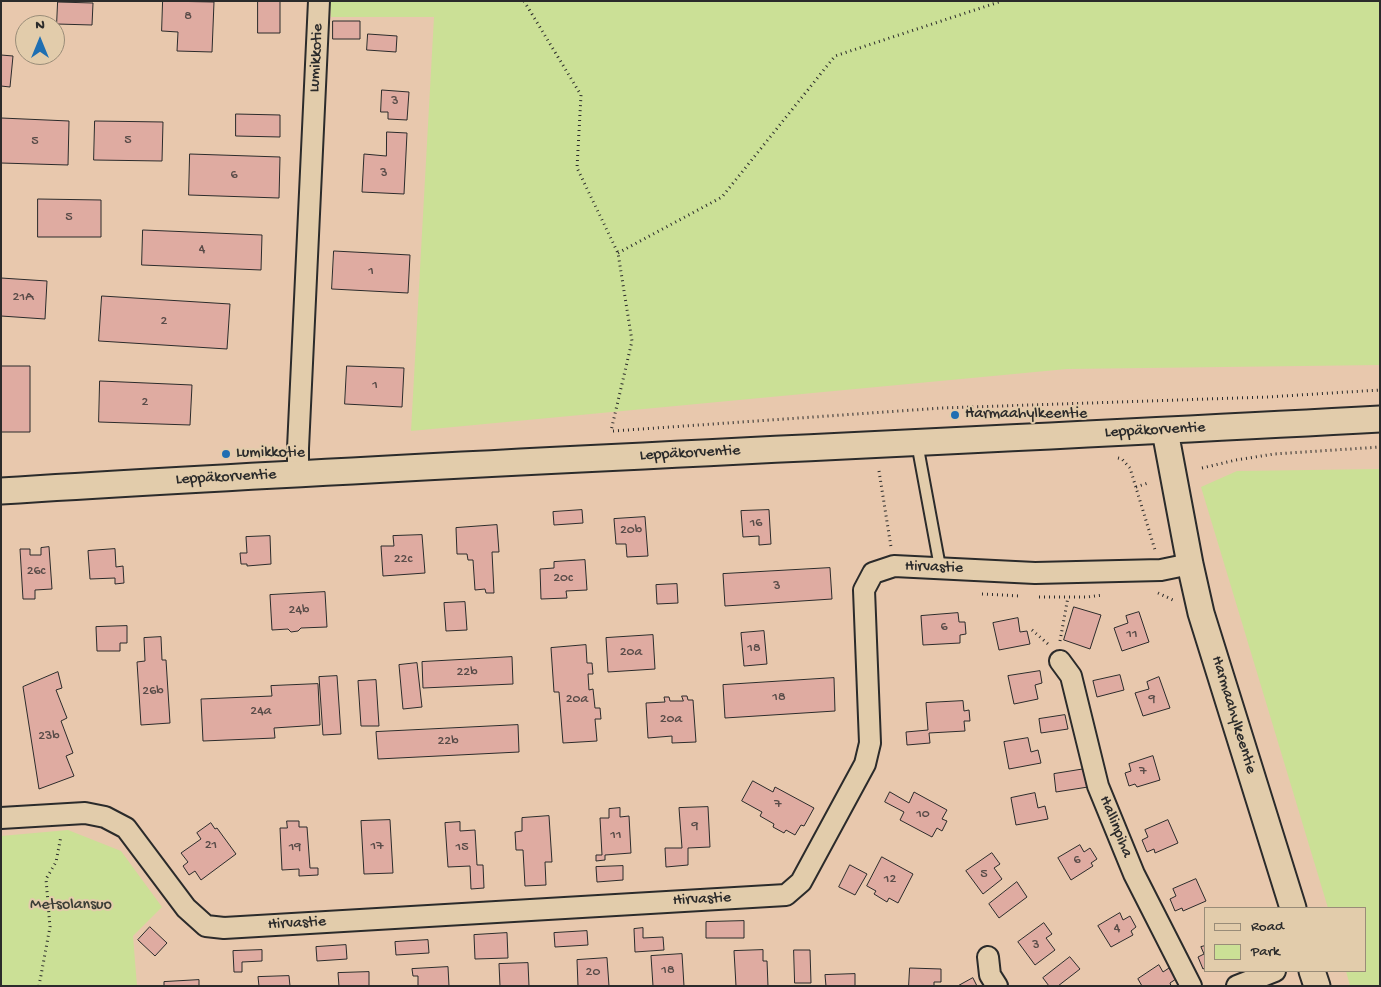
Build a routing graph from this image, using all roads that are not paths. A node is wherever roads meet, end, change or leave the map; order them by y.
1 (319, 1) edge
2 (1380, 419) edge
3 (1165, 431) junction
4 (917, 443) junction
5 (298, 474) junction
6 (1, 491) edge
7 (1190, 564) junction
8 (940, 568) junction
9 (1057, 650) road end
10 (1, 818) edge
11 (1293, 907) edge
12 (988, 956) dead end
13 (1272, 972) edge
14 (1312, 972) edge
15 (997, 986) edge
16 (1191, 986) edge
17 (1237, 986) edge
18 (1317, 986) edge

1 - 5 street, Lumikkotie
2 - 3 street, Leppäkorventie
3 - 4 street, Leppäkorventie
3 - 7 street, Harmaahylkeentie
4 - 5 street, Leppäkorventie
4 - 8 lane
5 - 6 street, Leppäkorventie
7 - 8 street, Hirvastie
7 - 11 street, Harmaahylkeentie
8 - 10 street, Hirvastie
9 - 16 street, Hallinpiha
12 - 15 street
13 - 17 street
14 - 18 street

